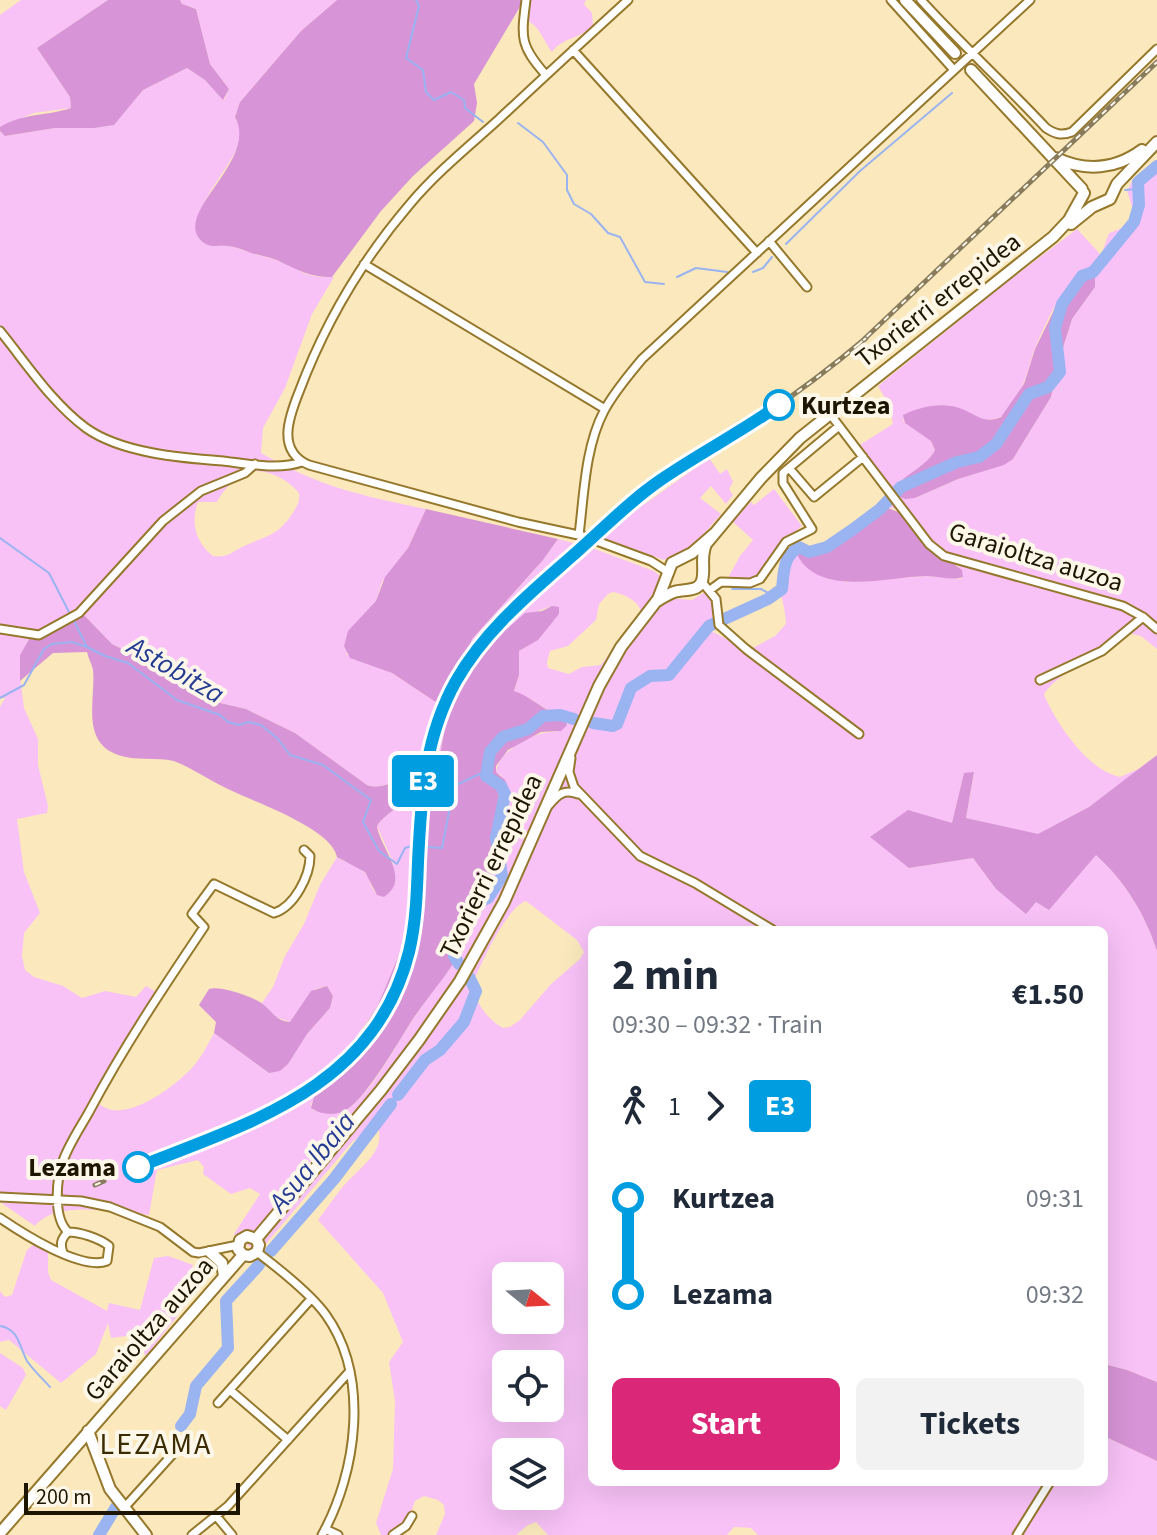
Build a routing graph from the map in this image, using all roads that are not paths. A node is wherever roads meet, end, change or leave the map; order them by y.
1 (526, 0) edge
2 (628, 0) edge
3 (891, 0) edge
4 (905, 0) edge
5 (921, 0) edge
6 (1030, 0) edge
7 (1157, 49) edge
8 (573, 50) junction
9 (973, 52) junction
10 (955, 53) dead end
11 (954, 70) junction
12 (971, 70) dead end
13 (546, 75) junction
14 (1157, 141) edge
15 (1051, 155) junction
16 (1100, 167) junction
17 (1117, 184) junction
18 (1083, 191) junction
19 (1099, 202) junction
20 (1053, 237) junction
21 (769, 241) junction
22 (757, 253) junction
23 (364, 264) junction
24 (807, 287) dead end
25 (0, 331) edge
26 (605, 409) junction
27 (830, 414) junction
28 (839, 426) junction
29 (863, 457) junction
30 (302, 462) junction
31 (255, 464) junction
32 (789, 468) junction
33 (715, 533) junction
34 (579, 535) junction
35 (686, 556) junction
36 (703, 568) junction
37 (670, 571) junction
38 (706, 586) junction
39 (678, 590) junction
40 (650, 608) junction
41 (1143, 617) junction
42 (0, 629) edge
43 (1157, 629) edge
44 (1040, 680) dead end
45 (859, 734) dead end
46 (574, 741) junction
47 (558, 780) junction
48 (570, 788) junction
49 (543, 815) junction
50 (304, 850) dead end
51 (766, 926) edge
52 (0, 1197) edge
53 (59, 1200) junction
54 (0, 1218) edge
55 (68, 1232) junction
56 (256, 1239) junction
57 (240, 1250) junction
58 (210, 1252) junction
59 (257, 1252) junction
60 (63, 1253) junction
61 (224, 1276) junction
62 (311, 1299) junction
63 (349, 1372) junction
64 (338, 1384) junction
65 (351, 1387) junction
66 (230, 1390) junction
67 (218, 1403) dead end
68 (88, 1431) junction
69 (288, 1440) junction
70 (180, 1446) dead end
71 (1048, 1486) edge
72 (124, 1508) junction
73 (412, 1516) dead end
74 (217, 1517) junction
75 (324, 1532) edge
76 (0, 1533) edge
77 (146, 1535) edge
78 (192, 1535) edge
79 (232, 1535) edge
80 (338, 1535) edge
81 (393, 1535) edge
82 (1017, 1535) edge

1 - 13 street
2 - 8 street
3 - 11 street
4 - 10 street
5 - 9 street
6 - 9 street
7 - 9 street
8 - 13 street
8 - 22 street
9 - 11 street
11 - 21 street
12 - 15 street
13 - 23 street
14 - 16 street, Txorierri errepidea
14 - 17 street, Txorierri errepidea
15 - 16 street
15 - 18 street
16 - 17 street
16 - 18 street, Txorierri errepidea
17 - 19 street, Txorierri errepidea
18 - 19 street
18 - 20 street, Txorierri errepidea
19 - 20 street, Txorierri errepidea
20 - 27 street, Txorierri errepidea
21 - 22 street
21 - 24 street
22 - 26 street
23 - 26 street
23 - 30 street
25 - 31 street
26 - 34 street
27 - 28 street, Garaioltza auzoa
27 - 33 street, Txorierri errepidea
28 - 29 street, Garaioltza auzoa
28 - 32 street
29 - 32 street
29 - 41 street, Garaioltza auzoa
30 - 31 street
30 - 34 street
31 - 42 street
32 - 38 street
33 - 35 street, Txorierri errepidea
33 - 36 street, Txorierri errepidea
34 - 37 street
35 - 36 street
35 - 37 street, Txorierri errepidea
36 - 38 street, Txorierri errepidea
37 - 39 street
37 - 40 street, Txorierri errepidea
38 - 39 street, Txorierri errepidea
38 - 45 street
39 - 40 street, Txorierri errepidea
40 - 46 street, Txorierri errepidea
41 - 43 street, Garaioltza auzoa
41 - 44 street, Garaioltza auzoa
46 - 47 street, Txorierri errepidea
46 - 48 street
47 - 48 street
47 - 49 street, Txorierri errepidea
48 - 49 street
48 - 51 street
49 - 56 street, Txorierri errepidea
50 - 53 street
52 - 53 street
53 - 55 street
53 - 58 street
54 - 60 street
55 - 60 street
55 - 60 street
56 - 57 street
56 - 59 street
57 - 58 street
57 - 59 street
57 - 61 street, Garaioltza auzoa
58 - 61 street
59 - 62 street
61 - 68 street, Garaioltza auzoa
62 - 63 street
62 - 66 street
63 - 64 street
63 - 65 street
64 - 65 street
64 - 69 street
65 - 75 street
66 - 67 street
66 - 69 street
68 - 72 street, Garaioltza auzoa
68 - 76 street, Garaioltza auzoa
69 - 74 street
70 - 72 street
71 - 82 street
72 - 77 street, Garaioltza auzoa
73 - 81 street
74 - 78 street
74 - 79 street
75 - 80 street

